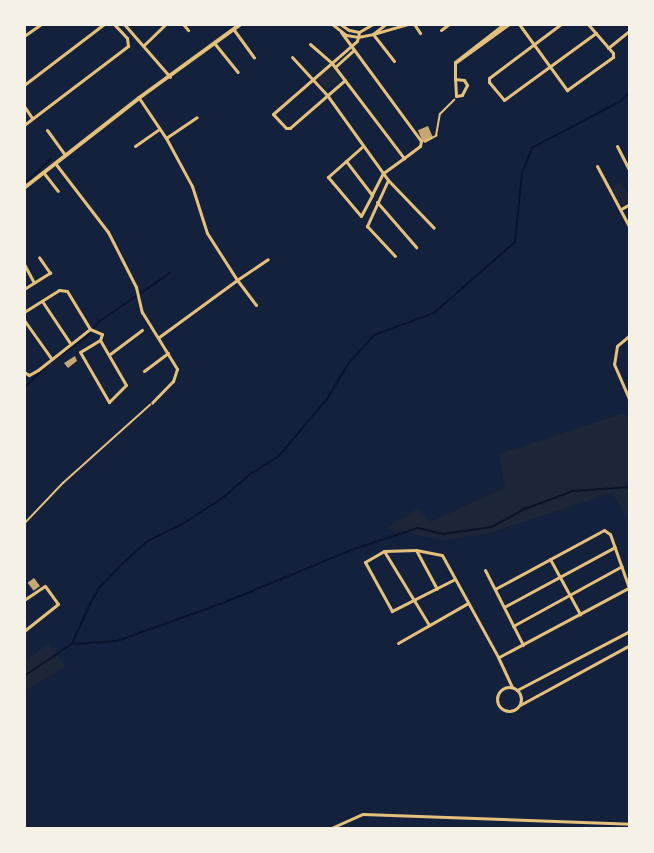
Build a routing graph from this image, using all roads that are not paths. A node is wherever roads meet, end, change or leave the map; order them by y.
1 (41, 24) edge
2 (104, 24) edge
3 (114, 24) edge
4 (124, 24) edge
5 (166, 24) edge
6 (183, 24) edge
7 (241, 24) edge
8 (332, 24) edge
9 (340, 24) edge
10 (372, 24) edge
11 (386, 24) edge
12 (407, 24) edge
13 (414, 24) edge
14 (449, 24) edge
15 (504, 24) edge
16 (510, 24) edge
17 (519, 24) edge
18 (561, 24) edge
19 (588, 24) edge
20 (188, 30) dead end
21 (234, 30) junction
22 (441, 30) dead end
23 (630, 30) edge
24 (341, 32) junction
25 (359, 32) junction
26 (420, 33) dead end
27 (596, 33) junction
28 (373, 34) junction
29 (24, 36) edge
30 (358, 37) junction
31 (215, 44) junction
32 (310, 44) dead end
33 (533, 44) junction
34 (144, 45) junction
35 (350, 46) junction
36 (608, 48) junction
37 (353, 51) junction
38 (292, 57) dead end
39 (254, 58) dead end
40 (394, 61) dead end
41 (331, 62) junction
42 (455, 63) junction
43 (334, 67) junction
44 (549, 68) junction
45 (238, 72) dead end
46 (170, 77) junction
47 (313, 77) junction
48 (455, 79) junction
49 (345, 80) junction
50 (24, 85) edge
51 (327, 95) junction
52 (139, 98) junction
53 (24, 105) edge
54 (197, 117) dead end
55 (32, 118) junction
56 (24, 125) edge
57 (159, 129) junction
58 (48, 130) dead end
59 (166, 138) junction
60 (135, 146) dead end
61 (363, 146) junction
62 (617, 146) dead end
63 (65, 155) junction
64 (630, 156) edge
65 (404, 158) junction
66 (624, 159) junction
67 (345, 161) junction
68 (55, 163) junction
69 (597, 166) dead end
70 (630, 171) edge
71 (43, 172) junction
72 (383, 172) junction
73 (388, 180) junction
74 (24, 188) edge
75 (57, 191) dead end
76 (372, 195) junction
77 (377, 202) junction
78 (630, 204) edge
79 (621, 209) junction
80 (434, 228) dead end
81 (630, 228) edge
82 (416, 246) dead end
83 (395, 256) dead end
84 (39, 257) dead end
85 (268, 259) dead end
86 (24, 264) edge
87 (237, 280) junction
88 (34, 283) junction
89 (24, 289) edge
90 (42, 301) junction
91 (256, 305) dead end
92 (24, 312) edge
93 (24, 320) edge
94 (92, 330) junction
95 (142, 330) dead end
96 (630, 335) edge
97 (159, 337) junction
98 (100, 340) junction
99 (70, 344) junction
100 (168, 353) junction
101 (110, 355) junction
102 (51, 358) junction
103 (144, 371) dead end
104 (24, 372) edge
105 (630, 401) edge
106 (152, 402) road end
107 (615, 547) junction
108 (416, 550) junction
109 (384, 552) junction
110 (550, 559) junction
111 (622, 566) junction
112 (485, 570) dead end
113 (560, 576) junction
114 (455, 579) junction
115 (630, 588) edge
116 (437, 589) junction
117 (495, 589) junction
118 (570, 595) junction
119 (24, 600) edge
120 (416, 600) junction
121 (468, 603) junction
122 (504, 607) junction
123 (580, 614) junction
124 (429, 625) junction
125 (513, 626) junction
126 (24, 631) edge
127 (630, 631) edge
128 (398, 643) dead end
129 (523, 645) junction
130 (630, 645) edge
131 (498, 657) junction
132 (512, 687) junction
133 (517, 690) junction
134 (520, 705) junction
135 (630, 824) edge
136 (329, 829) edge

1 - 29 street
2 - 50 street
3 - 55 street
4 - 34 street
5 - 34 street
6 - 20 street
7 - 21 street
8 - 24 street
9 - 25 street
10 - 25 street
11 - 28 street
12 - 28 street
13 - 26 street
14 - 22 street
15 - 42 street
16 - 17 street
16 - 42 street
17 - 33 street
18 - 33 street
19 - 27 street
21 - 31 street
21 - 39 street
23 - 36 street
24 - 30 street
24 - 35 street
25 - 30 street
27 - 36 street
27 - 44 street
28 - 30 street
28 - 40 street
30 - 35 street
31 - 45 street
31 - 46 street
32 - 41 street
33 - 44 street
33 - 44 street
34 - 46 street
35 - 37 street
35 - 41 street
36 - 44 street
37 - 43 street
37 - 65 street
38 - 47 street
41 - 43 street
41 - 47 street
42 - 48 street
43 - 49 street
46 - 52 street
47 - 51 street
47 - 51 street
48 - 48 street
49 - 51 street
49 - 65 street
51 - 61 street
52 - 57 street
52 - 63 street
53 - 55 street
54 - 59 street
55 - 56 street
57 - 59 street
57 - 60 street
58 - 63 street
59 - 87 street
61 - 67 street
61 - 72 street
62 - 66 street
63 - 68 street
64 - 66 street
65 - 72 street
66 - 70 street
67 - 76 street
67 - 76 street
68 - 71 street
68 - 97 street
69 - 79 street
71 - 74 street
71 - 75 street
72 - 73 street
72 - 76 street
73 - 77 street
73 - 80 street
77 - 82 street
77 - 83 street
78 - 79 street
79 - 81 street
84 - 88 street
85 - 87 street
86 - 88 street
87 - 91 street
87 - 97 street
88 - 89 street
90 - 92 street
90 - 94 street
90 - 99 street
93 - 102 street
94 - 98 street
94 - 99 street
95 - 101 street
96 - 105 street
97 - 100 street
98 - 101 street
98 - 101 street
99 - 102 street
100 - 103 street
100 - 106 street
102 - 104 street
107 - 110 street
107 - 111 street
107 - 113 street
108 - 109 street
108 - 114 street
108 - 116 street
109 - 120 street
109 - 120 street
110 - 113 street
110 - 117 street
111 - 115 street
111 - 118 street
112 - 117 street
113 - 118 street
113 - 122 street
114 - 116 street
114 - 121 street
115 - 123 street
116 - 120 street
117 - 122 street
118 - 123 street
118 - 125 street
119 - 126 street
120 - 124 street
121 - 124 street
121 - 131 street
122 - 125 street
123 - 129 street
124 - 128 street
125 - 129 street
127 - 133 street
129 - 131 street
130 - 134 street
131 - 132 street
132 - 133 street
132 - 134 street
133 - 134 street
135 - 136 street

